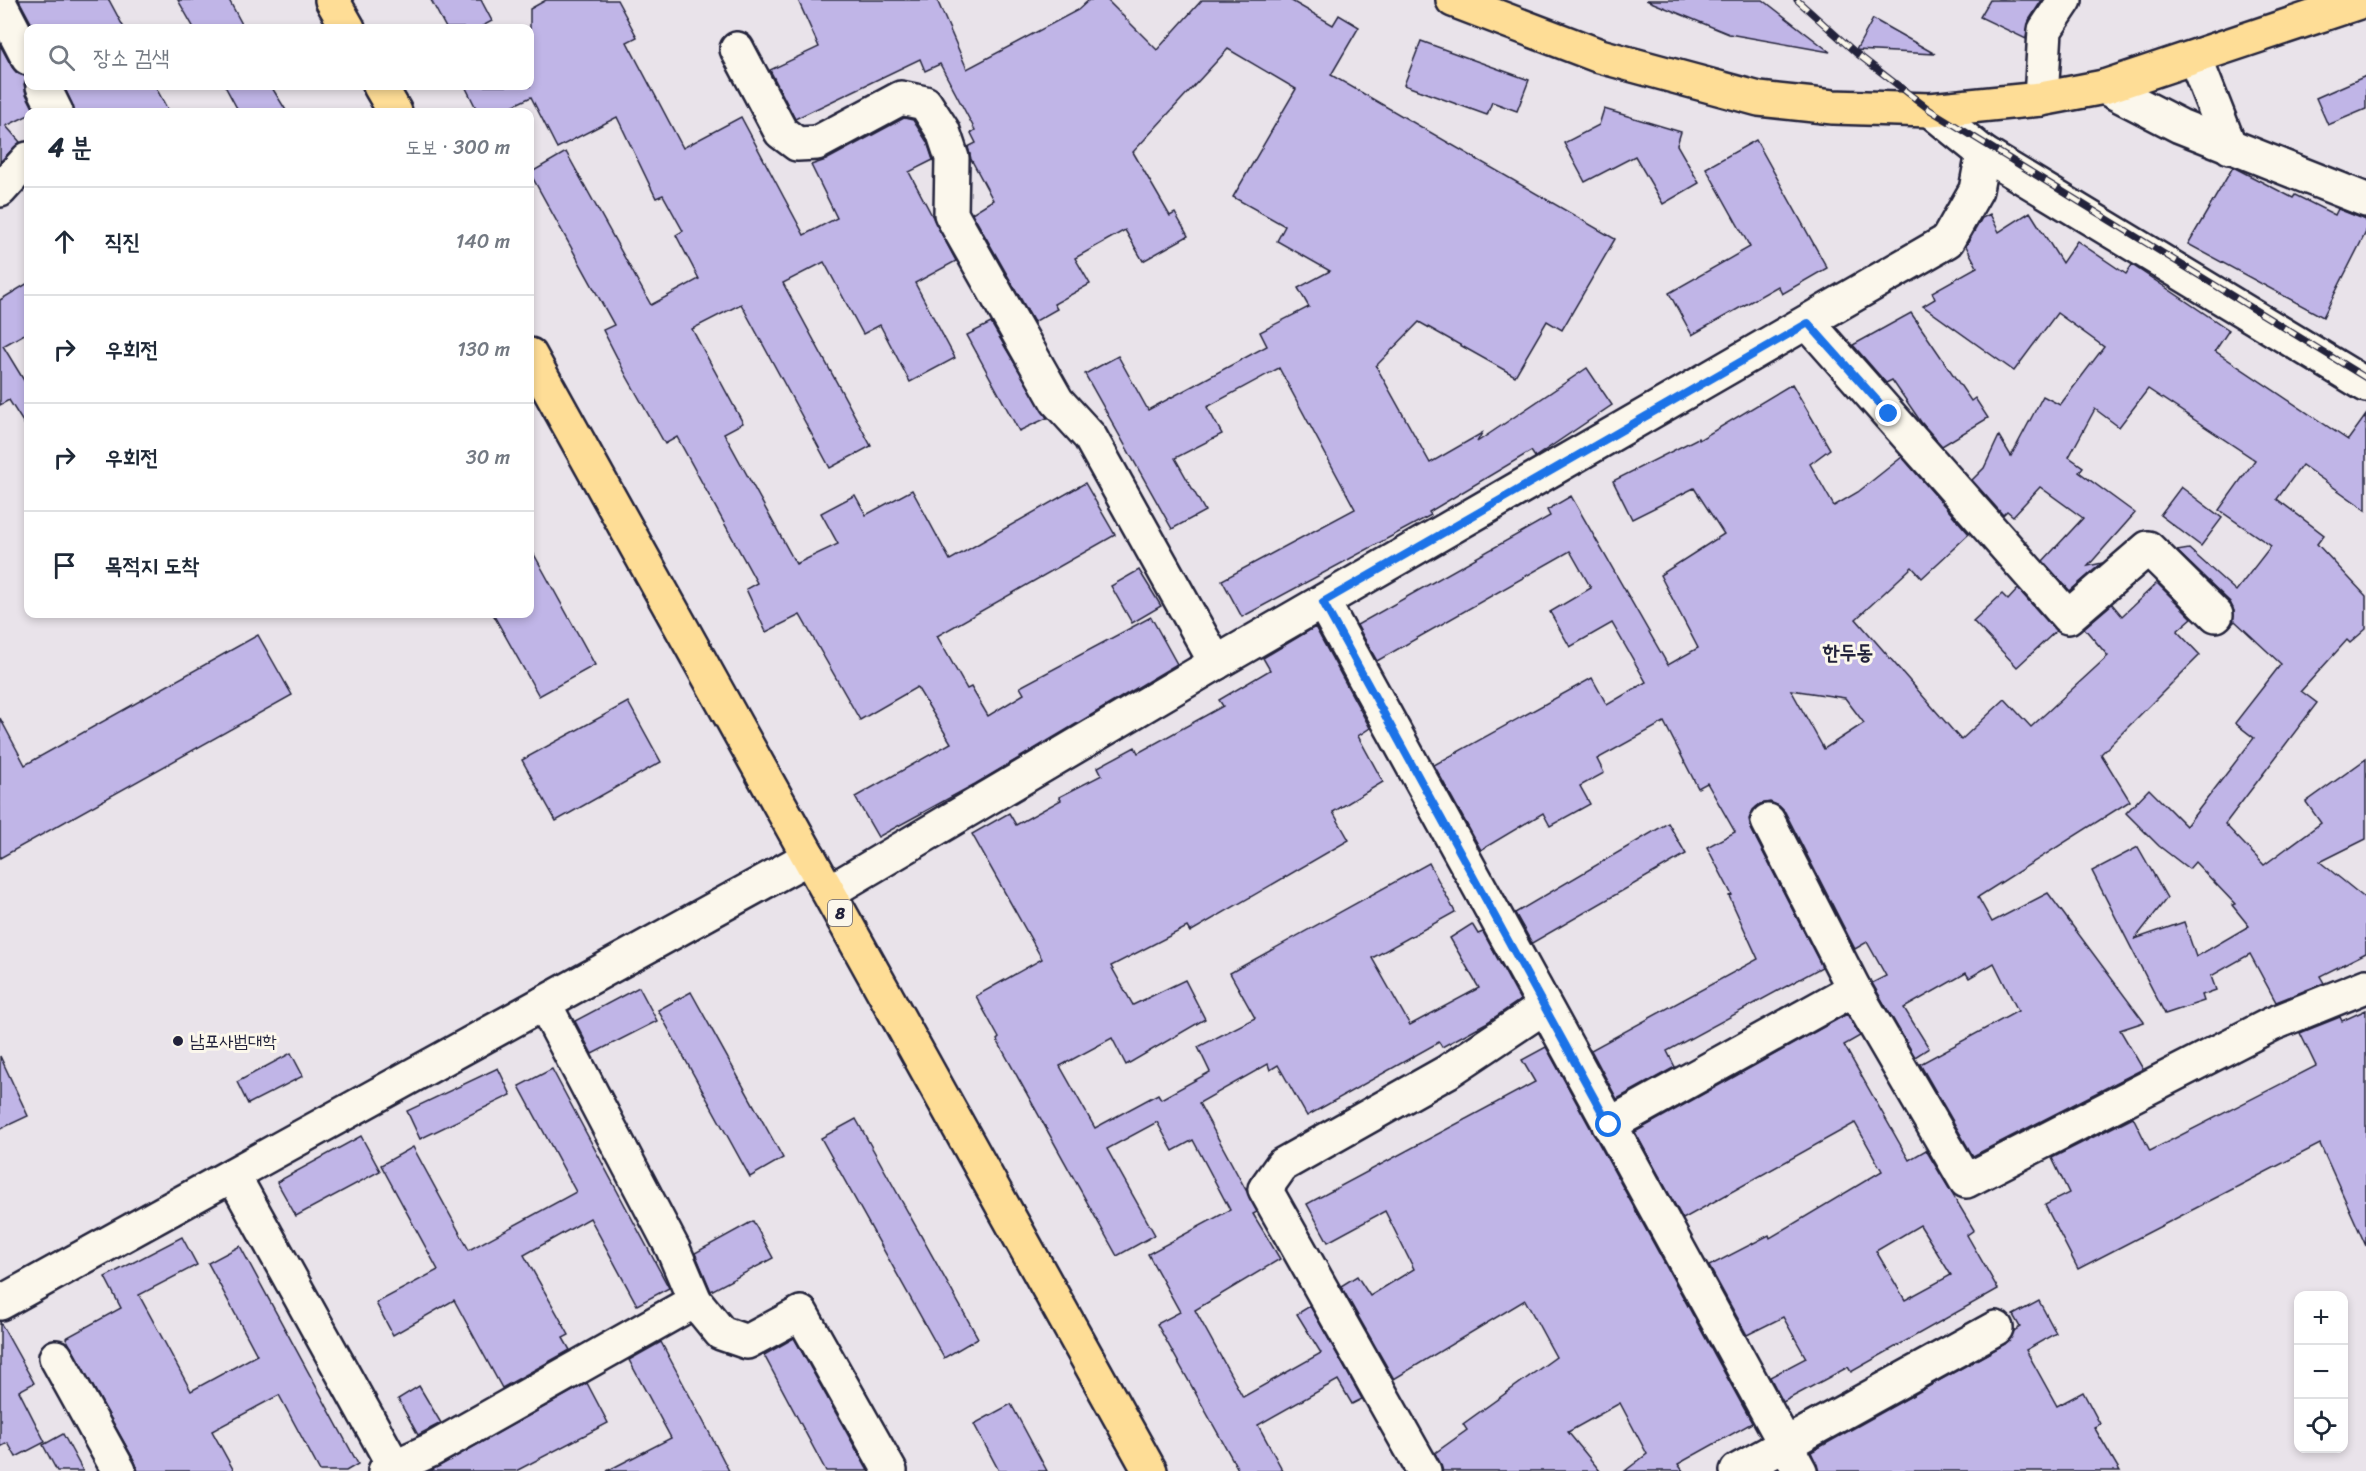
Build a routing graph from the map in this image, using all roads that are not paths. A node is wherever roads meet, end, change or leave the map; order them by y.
1 (332, 0) edge
2 (1453, 0) edge
3 (2065, 0) edge
4 (2365, 0) edge
5 (0, 4) edge
6 (2328, 5) edge
7 (346, 24) edge
8 (737, 49) dead end
9 (24, 50) edge
10 (2195, 58) junction
11 (2104, 87) junction
12 (45, 90) edge
13 (382, 90) edge
14 (2041, 99) junction
15 (54, 108) edge
16 (393, 108) edge
17 (1930, 110) junction
18 (2230, 147) junction
19 (1983, 153) junction
20 (24, 163) edge
21 (0, 190) edge
22 (2366, 200) edge
23 (1808, 323) junction
24 (534, 361) edge
25 (2366, 385) edge
26 (1323, 602) junction
27 (2216, 615) dead end
28 (1216, 663) junction
29 (1768, 821) dead end
30 (809, 857) junction
31 (829, 892) junction
32 (2366, 986) edge
33 (1854, 989) junction
34 (544, 1003) junction
35 (1544, 1007) junction
36 (1609, 1125) junction
37 (233, 1174) junction
38 (695, 1301) junction
39 (0, 1304) edge
40 (1996, 1328) dead end
41 (56, 1357) dead end
42 (1793, 1458) edge
43 (389, 1469) edge
44 (119, 1471) edge
45 (890, 1471) edge
46 (1150, 1471) edge
47 (1424, 1471) edge
48 (1737, 1471) edge

1 - 7 main road
2 - 17 main road
3 - 14 street
4 - 6 main road
5 - 9 street
6 - 10 main road
8 - 28 street
10 - 11 main road
10 - 18 street
11 - 14 main road
11 - 18 street
12 - 15 street
13 - 16 main road
14 - 17 main road
17 - 19 street
18 - 22 street
19 - 23 street
19 - 25 street
20 - 21 street
23 - 26 street
23 - 27 street
24 - 30 main road, 8
26 - 28 street
26 - 35 street
28 - 31 street
29 - 33 street
30 - 31 main road, 8
30 - 34 street
31 - 46 main road, 8
32 - 33 street
33 - 36 street
34 - 37 street
34 - 38 street
35 - 36 street
35 - 47 street
36 - 42 street
37 - 39 street
37 - 43 street
38 - 43 street
38 - 45 street
40 - 42 street
41 - 44 street
42 - 48 street

